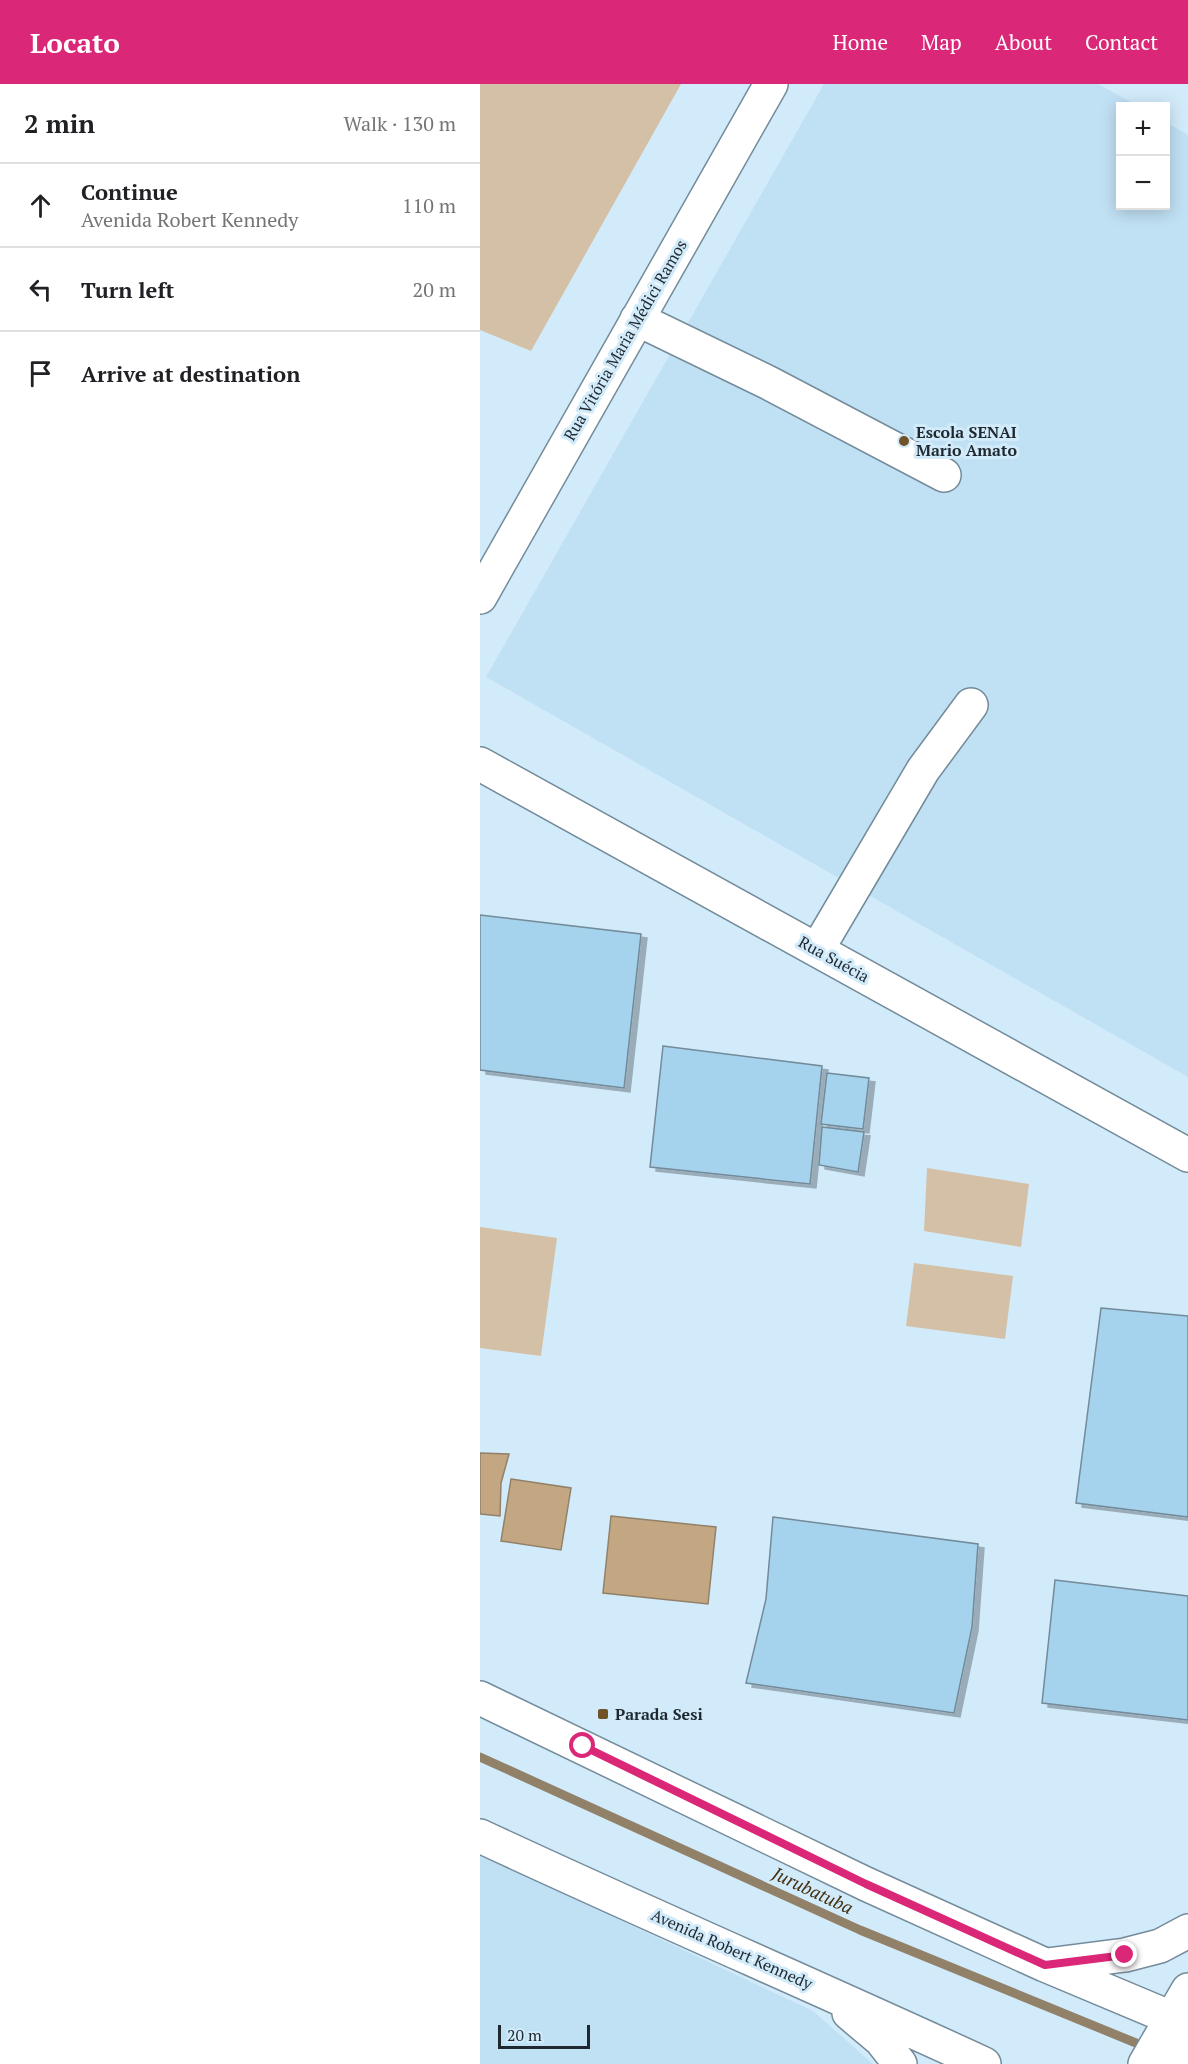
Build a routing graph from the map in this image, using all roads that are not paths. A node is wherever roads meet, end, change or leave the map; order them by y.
1 (771, 84) edge
2 (637, 319) junction
3 (944, 475) dead end
4 (480, 597) edge
5 (971, 705) dead end
6 (480, 764) edge
7 (817, 950) junction
8 (1188, 1155) edge
9 (480, 1698) edge
10 (480, 1836) edge
11 (1188, 1931) edge
12 (1045, 1965) junction
13 (820, 1988) junction
14 (1188, 1990) edge
15 (1180, 2022) edge
16 (1188, 2051) edge
17 (900, 2064) edge
18 (984, 2064) edge
19 (1145, 2064) edge
20 (1180, 2064) edge

1 - 2 main road, Rua Vitória Maria Médici Ramos
2 - 3 main road
2 - 4 main road, Rua Vitória Maria Médici Ramos
5 - 7 main road
6 - 7 main road, Rua Suécia
7 - 8 main road, Rua Suécia
9 - 12 main road
10 - 13 main road, Avenida Robert Kennedy
11 - 12 main road
12 - 15 main road
13 - 17 main road
13 - 18 main road, Avenida Robert Kennedy
14 - 15 main road
15 - 19 main road
16 - 20 main road

